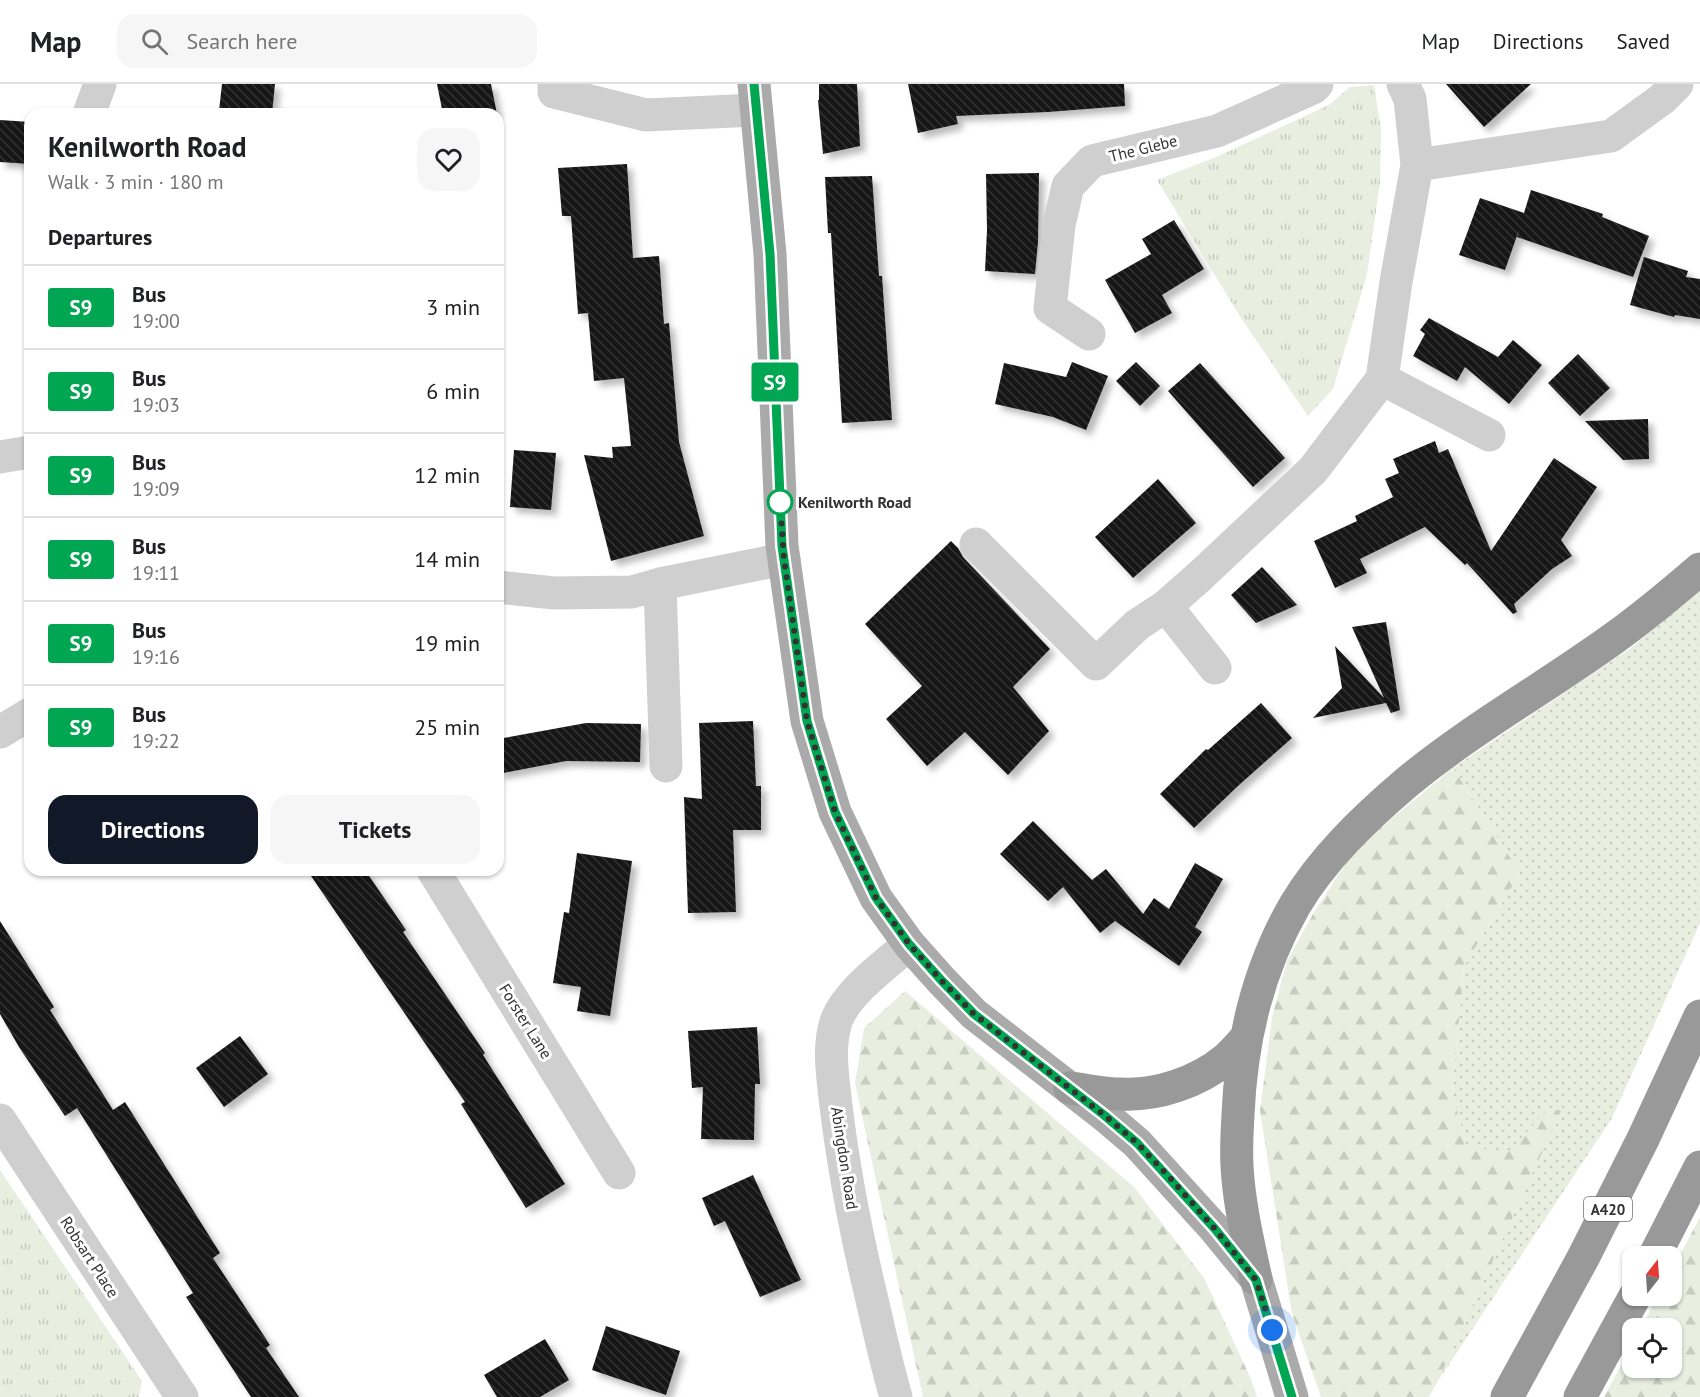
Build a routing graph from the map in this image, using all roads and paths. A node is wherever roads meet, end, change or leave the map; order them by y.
1 (554, 84) edge
2 (1317, 84) edge
3 (1403, 84) edge
4 (1677, 84) edge
5 (755, 97) edge
6 (1417, 165) junction
7 (1089, 334) dead end
8 (1382, 379) junction
9 (1489, 435) dead end
10 (24, 453) edge
11 (0, 457) edge
12 (976, 544) dead end
13 (784, 559) junction
14 (1700, 569) edge
15 (660, 584) junction
16 (504, 588) edge
17 (1166, 606) junction
18 (1215, 668) dead end
19 (24, 718) edge
20 (0, 732) edge
21 (666, 766) dead end
22 (437, 876) edge
23 (909, 944) junction
24 (1700, 1016) edge
25 (1245, 1039) junction
26 (1070, 1088) junction
27 (0, 1120) edge
28 (1700, 1167) edge
29 (619, 1173) dead end
30 (1660, 1246) edge
31 (1256, 1280) junction
32 (1630, 1306) edge
33 (180, 1396) edge
34 (896, 1397) edge
35 (1292, 1397) edge
36 (1507, 1397) edge
37 (1580, 1397) edge

1 - 5 street
2 - 7 street, The Glebe
3 - 6 street
4 - 6 street
5 - 13 main road
6 - 8 street
8 - 9 street
8 - 17 street
10 - 11 street
12 - 17 street
13 - 15 street
13 - 23 main road
14 - 25 highway
15 - 16 street
15 - 21 street
17 - 18 street
19 - 20 street
22 - 29 street, Forster Lane
23 - 26 main road
23 - 34 street, Abingdon Road
24 - 36 highway, A420
25 - 26 highway
25 - 31 highway
26 - 31 main road
27 - 33 street, Robsart Place
28 - 30 highway
31 - 35 main road
32 - 37 highway

